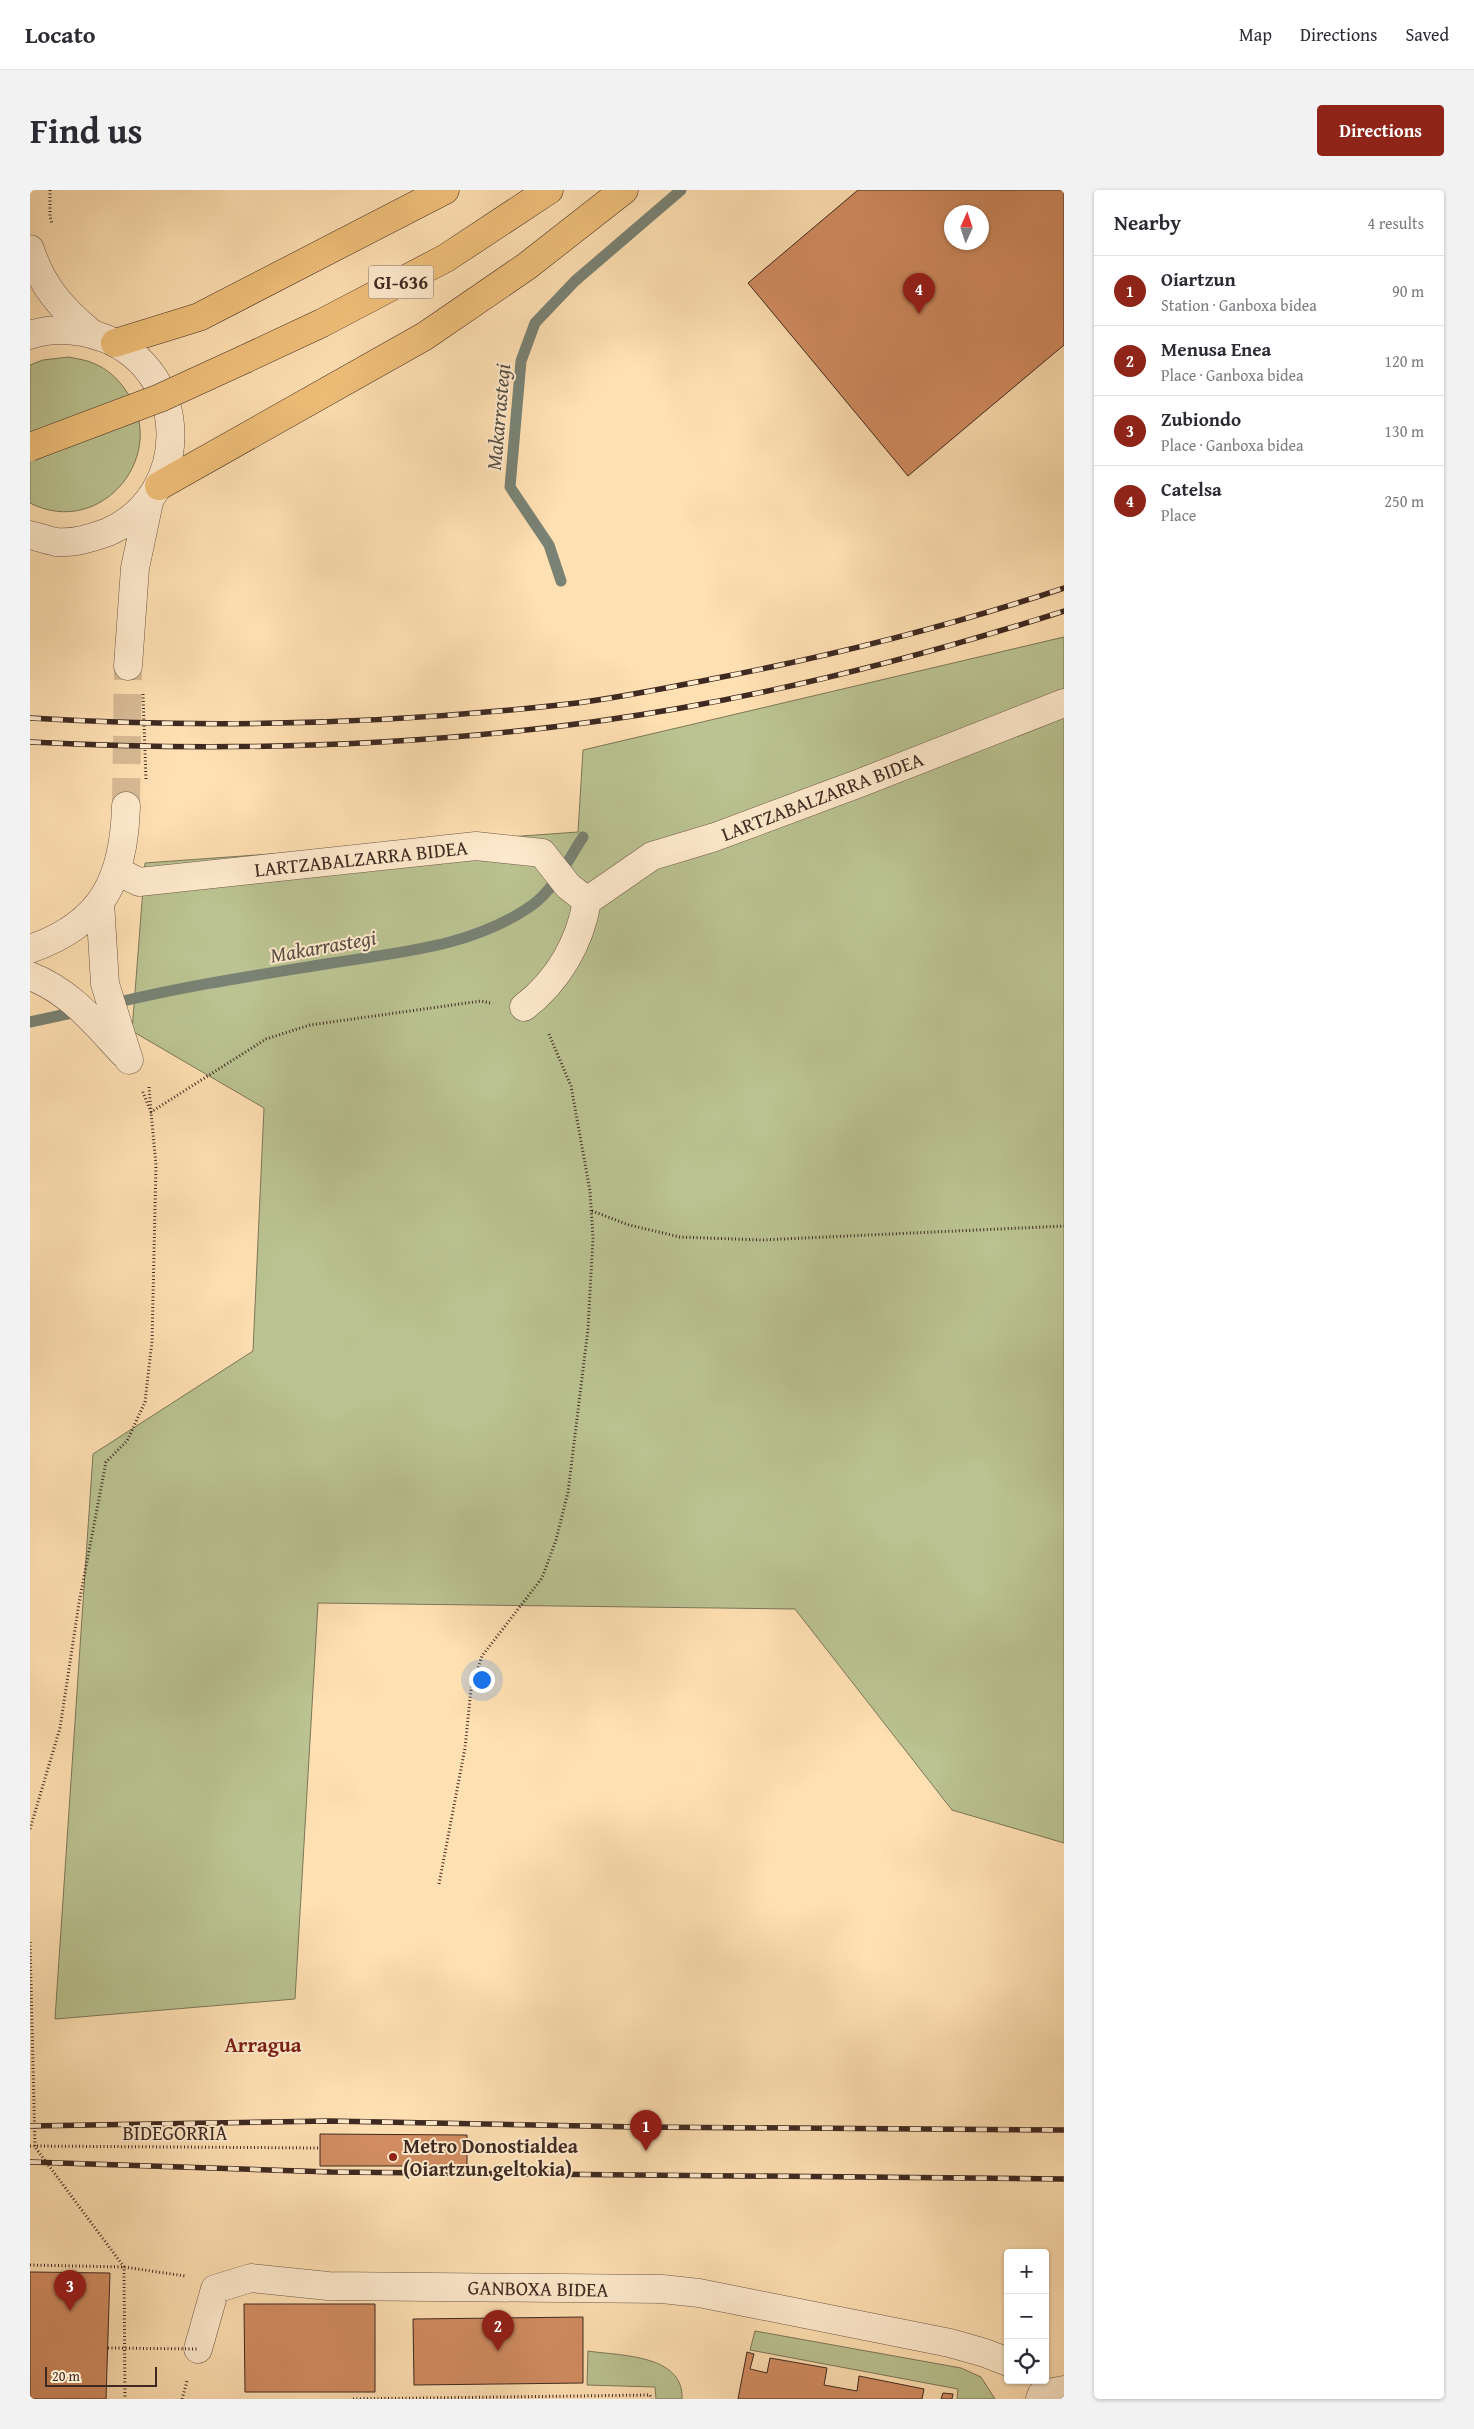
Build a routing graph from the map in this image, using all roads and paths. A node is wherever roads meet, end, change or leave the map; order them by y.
1 (50, 190) edge
2 (445, 190) edge
3 (550, 190) edge
4 (624, 190) edge
5 (52, 225) dead end
6 (30, 249) edge
7 (30, 336) edge
8 (103, 338) junction
9 (30, 447) edge
10 (154, 494) junction
11 (30, 536) edge
12 (128, 666) tunnel mouth
13 (143, 690) dead end
14 (1064, 703) edge
15 (146, 786) dead end
16 (126, 806) tunnel mouth
17 (117, 871) junction
18 (577, 893) junction
19 (100, 902) junction
20 (30, 949) edge
21 (30, 976) edge
22 (524, 1007) junction
23 (129, 1060) junction
24 (151, 1112) junction
25 (591, 1211) junction
26 (1064, 1226) edge
27 (30, 1829) edge
28 (439, 1884) dead end
29 (30, 1942) edge
30 (32, 2108) edge
31 (30, 2146) edge
32 (35, 2146) junction
33 (320, 2148) dead end
34 (30, 2265) edge
35 (124, 2267) junction
36 (215, 2288) junction
37 (108, 2348) dead end
38 (198, 2349) joint
39 (1004, 2360) edge
40 (125, 2399) edge
41 (353, 2399) edge
42 (651, 2399) edge

1 - 5 path
2 - 8 main road
3 - 9 main road, GI-636, bridge
4 - 10 main road
6 - 8 street
7 - 8 street
8 - 10 street
10 - 11 street
10 - 12 street
13 - 15 path
14 - 18 street, LARTZABALZARRA BIDEA
16 - 17 street
17 - 18 street, LARTZABALZARRA BIDEA
17 - 19 street
18 - 22 street
19 - 20 street
19 - 23 street
21 - 23 street
22 - 24 path
22 - 25 path
23 - 24 path
24 - 27 path
25 - 26 path
25 - 28 path
29 - 30 path
30 - 32 path
31 - 32 path, BIDEGORRIA
32 - 33 path, BIDEGORRIA
32 - 35 path
34 - 35 path
35 - 36 path
35 - 40 path
36 - 38 street
36 - 39 street, GANBOXA BIDEA
37 - 38 path, bridge
41 - 42 path

